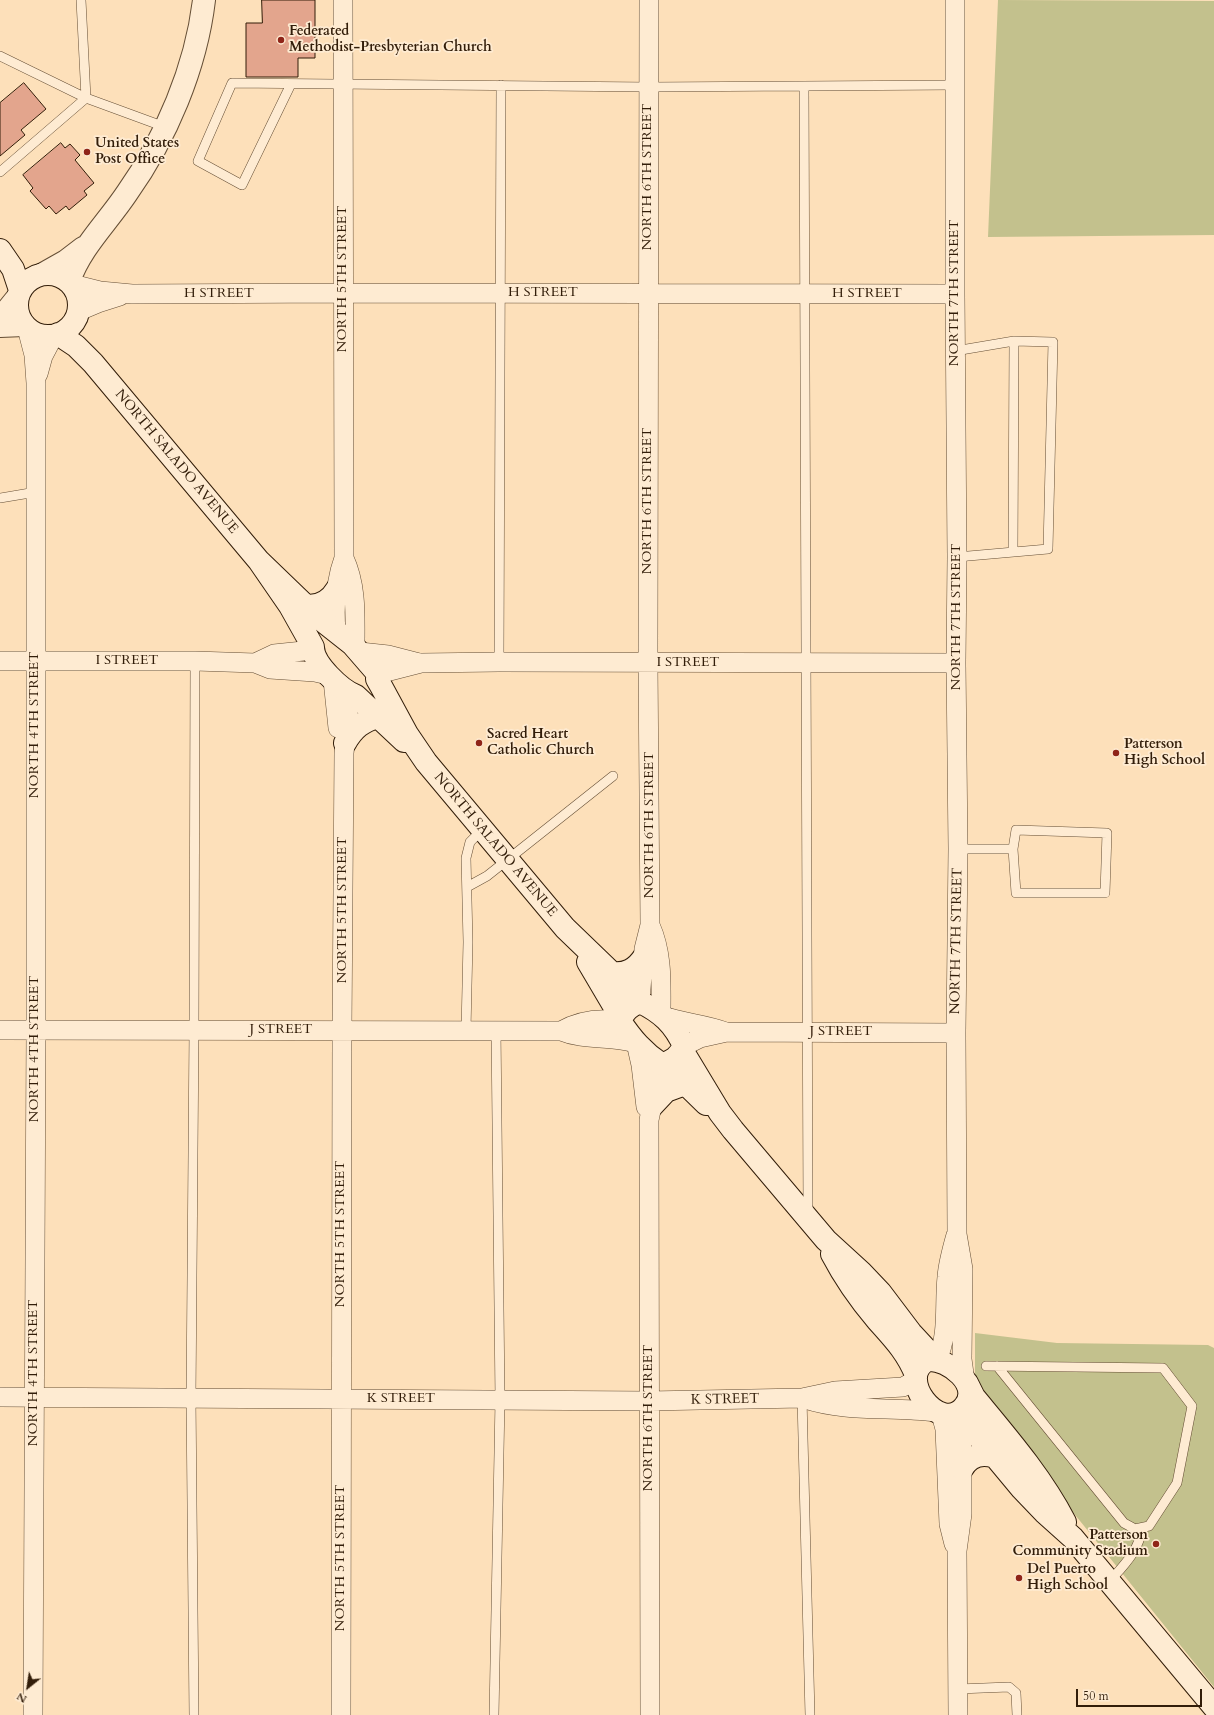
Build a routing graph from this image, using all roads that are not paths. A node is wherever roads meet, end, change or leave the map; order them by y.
1 (81, 0) edge
2 (204, 0) edge
3 (343, 0) edge
4 (649, 0) edge
5 (955, 0) edge
6 (0, 56) edge
7 (291, 84) junction
8 (343, 84) junction
9 (955, 85) junction
10 (501, 86) junction
11 (804, 86) junction
12 (648, 87) junction
13 (86, 98) junction
14 (165, 127) junction
15 (0, 172) edge
16 (88, 243) junction
17 (0, 250) edge
18 (71, 283) junction
19 (29, 284) junction
20 (343, 293) junction
21 (500, 293) junction
22 (132, 294) junction
23 (648, 294) junction
24 (804, 294) junction
25 (955, 294) junction
26 (78, 313) junction
27 (0, 318) edge
28 (0, 326) edge
29 (26, 326) junction
30 (56, 335) junction
31 (1014, 340) junction
32 (955, 351) junction
33 (93, 363) junction
34 (36, 383) junction
35 (36, 492) junction
36 (0, 498) edge
37 (1013, 552) junction
38 (958, 557) junction
39 (344, 558) junction
40 (259, 561) junction
41 (337, 589) junction
42 (306, 606) junction
43 (333, 630) junction
44 (313, 648) junction
45 (357, 649) junction
46 (0, 661) edge
47 (35, 661) junction
48 (195, 661) junction
49 (500, 662) junction
50 (648, 662) junction
51 (255, 663) junction
52 (421, 663) junction
53 (806, 663) junction
54 (956, 663) junction
55 (378, 676) junction
56 (342, 686) junction
57 (378, 717) junction
58 (344, 748) junction
59 (426, 762) junction
60 (613, 776) dead end
61 (482, 830) junction
62 (958, 849) junction
63 (1013, 849) junction
64 (507, 860) junction
65 (467, 887) junction
66 (650, 925) junction
67 (565, 928) junction
68 (644, 957) junction
69 (611, 973) junction
70 (639, 1002) junction
71 (662, 1015) junction
72 (621, 1019) junction
73 (0, 1030) edge
74 (36, 1030) junction
75 (194, 1030) junction
76 (342, 1030) junction
77 (466, 1030) junction
78 (496, 1030) junction
79 (561, 1031) junction
80 (727, 1032) junction
81 (807, 1032) junction
82 (956, 1033) junction
83 (635, 1043) junction
84 (683, 1048) junction
85 (663, 1064) junction
86 (685, 1084) junction
87 (650, 1113) junction
88 (733, 1130) junction
89 (808, 1220) junction
90 (957, 1234) junction
91 (826, 1240) junction
92 (936, 1360) junction
93 (986, 1366) dead end
94 (997, 1366) junction
95 (916, 1376) junction
96 (966, 1382) junction
97 (0, 1397) edge
98 (34, 1398) junction
99 (191, 1398) junction
100 (802, 1398) junction
101 (341, 1399) junction
102 (500, 1400) junction
103 (649, 1401) junction
104 (947, 1413) junction
105 (995, 1457) junction
106 (962, 1469) junction
107 (1142, 1528) junction
108 (1073, 1538) junction
109 (957, 1551) junction
110 (1109, 1582) junction
111 (958, 1689) junction
112 (1214, 1707) edge
113 (33, 1715) edge
114 (194, 1715) edge
115 (341, 1715) edge
116 (494, 1715) edge
117 (650, 1715) edge
118 (810, 1715) edge
119 (958, 1715) edge
120 (1017, 1715) edge

1 - 13 lane
2 - 14 main road
3 - 8 street, NORTH 5TH STREET
4 - 12 street, NORTH 6TH STREET
5 - 9 street, NORTH 7TH STREET
6 - 13 lane
7 - 7 lane
7 - 8 lane
8 - 10 lane
8 - 20 street, NORTH 5TH STREET
9 - 11 lane
9 - 25 street, NORTH 7TH STREET
10 - 12 lane
10 - 21 lane
11 - 12 lane
11 - 24 lane
12 - 23 street, NORTH 6TH STREET
13 - 14 lane
13 - 15 lane
14 - 16 main road
16 - 18 main road
16 - 19 main road
17 - 19 main road
18 - 19 main road
18 - 22 street, H STREET
18 - 26 main road
19 - 27 main road
19 - 29 main road
20 - 21 street, H STREET
20 - 22 street, H STREET
20 - 39 street, NORTH 5TH STREET
21 - 23 street, H STREET
21 - 49 lane
22 - 26 street, H STREET
23 - 24 street, H STREET
23 - 50 street, NORTH 6TH STREET
24 - 25 street, H STREET
24 - 53 lane
25 - 32 street, NORTH 7TH STREET
26 - 30 main road
26 - 33 main road, NORTH SALADO AVENUE
28 - 29 main road
29 - 30 main road
29 - 34 street, NORTH 4TH STREET
30 - 33 main road, NORTH SALADO AVENUE
30 - 34 street, NORTH 4TH STREET
31 - 32 lane
31 - 37 lane
31 - 37 lane
32 - 38 street, NORTH 7TH STREET
33 - 40 main road, NORTH SALADO AVENUE
34 - 35 street, NORTH 4TH STREET
35 - 36 lane
35 - 47 street, NORTH 4TH STREET
37 - 38 lane
38 - 54 street, NORTH 7TH STREET
39 - 41 street, NORTH 5TH STREET
39 - 45 street, NORTH 5TH STREET
40 - 42 main road, NORTH SALADO AVENUE
40 - 44 main road, NORTH SALADO AVENUE
41 - 42 main road
41 - 43 street, NORTH 5TH STREET
42 - 43 main road, NORTH SALADO AVENUE
43 - 44 street
43 - 45 main road, NORTH SALADO AVENUE
44 - 51 street, I STREET
44 - 56 main road, NORTH SALADO AVENUE
45 - 52 street, I STREET
45 - 55 main road, NORTH SALADO AVENUE
46 - 47 street, I STREET
47 - 48 street, I STREET
47 - 74 street, NORTH 4TH STREET
48 - 51 street, I STREET
48 - 75 lane
49 - 50 street, I STREET
49 - 52 street, I STREET
50 - 53 street, I STREET
50 - 66 street, NORTH 6TH STREET
51 - 56 street, I STREET
52 - 55 street, I STREET
53 - 54 street, I STREET
53 - 81 lane
54 - 62 street, NORTH 7TH STREET
55 - 56 street
55 - 59 main road, NORTH SALADO AVENUE
56 - 57 main road, NORTH SALADO AVENUE
56 - 58 street, NORTH 5TH STREET
57 - 58 main road
57 - 59 main road, NORTH SALADO AVENUE
58 - 76 street, NORTH 5TH STREET
59 - 61 main road, NORTH SALADO AVENUE
60 - 64 lane
61 - 64 main road, NORTH SALADO AVENUE
61 - 65 lane
62 - 63 lane
62 - 82 street, NORTH 7TH STREET
63 - 63 lane
64 - 65 lane
64 - 67 main road, NORTH SALADO AVENUE
65 - 77 lane
66 - 68 street, NORTH 6TH STREET
66 - 71 street
67 - 69 main road, NORTH SALADO AVENUE
67 - 72 main road, NORTH SALADO AVENUE
68 - 69 main road
68 - 70 street, NORTH 6TH STREET
69 - 70 main road, NORTH SALADO AVENUE
70 - 71 main road, NORTH SALADO AVENUE
70 - 72 main road
71 - 80 street, J STREET
71 - 84 main road, NORTH SALADO AVENUE
72 - 79 street, J STREET
72 - 83 main road, NORTH SALADO AVENUE
73 - 74 street, J STREET
74 - 75 street, J STREET
74 - 98 street, NORTH 4TH STREET
75 - 76 street, J STREET
75 - 99 lane
76 - 77 street, J STREET
76 - 101 street, NORTH 5TH STREET
77 - 78 street, J STREET
78 - 79 street, J STREET
78 - 102 lane
79 - 83 street, J STREET
80 - 81 street, J STREET
80 - 84 street, J STREET
81 - 82 street, J STREET
81 - 89 lane
82 - 90 street, NORTH 7TH STREET
83 - 85 main road, NORTH SALADO AVENUE
83 - 87 street, NORTH 6TH STREET
84 - 85 main road
84 - 88 main road, NORTH SALADO AVENUE
85 - 86 main road, NORTH SALADO AVENUE
85 - 87 street, NORTH 6TH STREET
86 - 87 main road
86 - 88 main road, NORTH SALADO AVENUE
87 - 103 street, NORTH 6TH STREET
88 - 89 main road, NORTH SALADO AVENUE
89 - 91 main road, NORTH SALADO AVENUE
90 - 92 street, NORTH 7TH STREET
90 - 96 street, NORTH 7TH STREET
91 - 92 main road, NORTH SALADO AVENUE
91 - 95 main road, NORTH SALADO AVENUE
92 - 95 main road
92 - 96 main road
93 - 94 lane
94 - 107 lane
94 - 107 lane
95 - 100 street, K STREET
95 - 104 main road
96 - 104 main road
96 - 108 main road
97 - 98 street, K STREET
98 - 99 street, K STREET
98 - 113 street, NORTH 4TH STREET
99 - 101 street, K STREET
99 - 114 lane
100 - 103 street, K STREET
100 - 104 street, K STREET
100 - 118 lane
101 - 102 street, K STREET
101 - 115 street, NORTH 5TH STREET
102 - 103 street, K STREET
102 - 116 lane
103 - 117 street, NORTH 6TH STREET
104 - 105 main road
104 - 106 street
104 - 109 street
105 - 106 main road
105 - 108 main road
106 - 109 street
107 - 110 lane
108 - 110 main road
109 - 111 street
110 - 112 main road
111 - 119 street
111 - 120 lane

